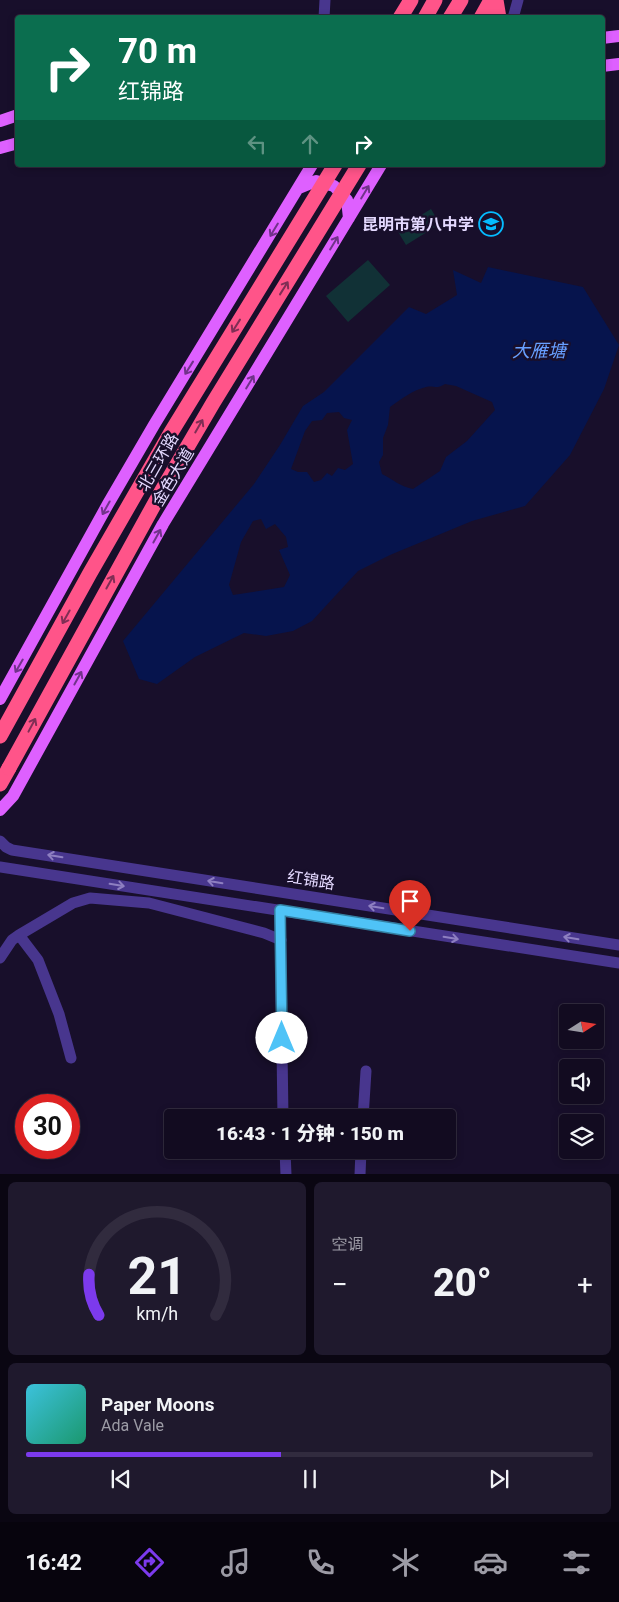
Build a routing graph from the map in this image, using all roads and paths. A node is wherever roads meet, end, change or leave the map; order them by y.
1 (324, 0) edge
2 (412, 0) edge
3 (435, 0) edge
4 (461, 0) edge
5 (491, 0) edge
6 (496, 0) edge
7 (518, 0) edge
8 (324, 15) edge
9 (402, 15) edge
10 (427, 15) edge
11 (452, 15) edge
12 (483, 15) edge
13 (498, 15) edge
14 (514, 15) edge
15 (619, 36) edge
16 (605, 38) edge
17 (619, 64) edge
18 (605, 66) edge
19 (15, 116) edge
20 (0, 121) edge
21 (15, 144) edge
22 (0, 148) edge
23 (311, 167) edge
24 (334, 167) edge
25 (358, 167) edge
26 (380, 167) edge
27 (299, 188) junction
28 (349, 218) junction
29 (0, 699) edge
30 (0, 736) edge
31 (0, 784) edge
32 (0, 810) edge
33 (0, 841) edge
34 (0, 867) edge
35 (280, 910) junction
36 (19, 935) junction
37 (281, 940) junction
38 (619, 945) edge
39 (0, 958) edge
40 (619, 964) edge
41 (71, 1058) dead end
42 (366, 1071) dead end
43 (283, 1109) edge
44 (364, 1109) edge
45 (285, 1159) edge
46 (361, 1159) edge
47 (286, 1174) edge
48 (360, 1174) edge

1 - 8 street
2 - 9 highway
3 - 10 highway
4 - 11 highway
5 - 12 highway
6 - 13 highway
7 - 14 street
15 - 16 main road
17 - 18 main road
19 - 20 main road
21 - 22 main road
23 - 27 main road
24 -> 30 highway, 北三环路, bridge
31 -> 25 highway, 北三环路, bridge
28 -> 26 main road, 金色大道
27 - 28 main road
27 -> 29 main road
32 -> 28 main road, 金色大道
38 -> 33 street, 红锦路
34 -> 35 street
35 - 37 street
35 -> 40 street
36 - 37 street
36 - 39 street
36 - 41 street
37 - 43 street
42 - 44 street
45 - 47 street
46 - 48 street

